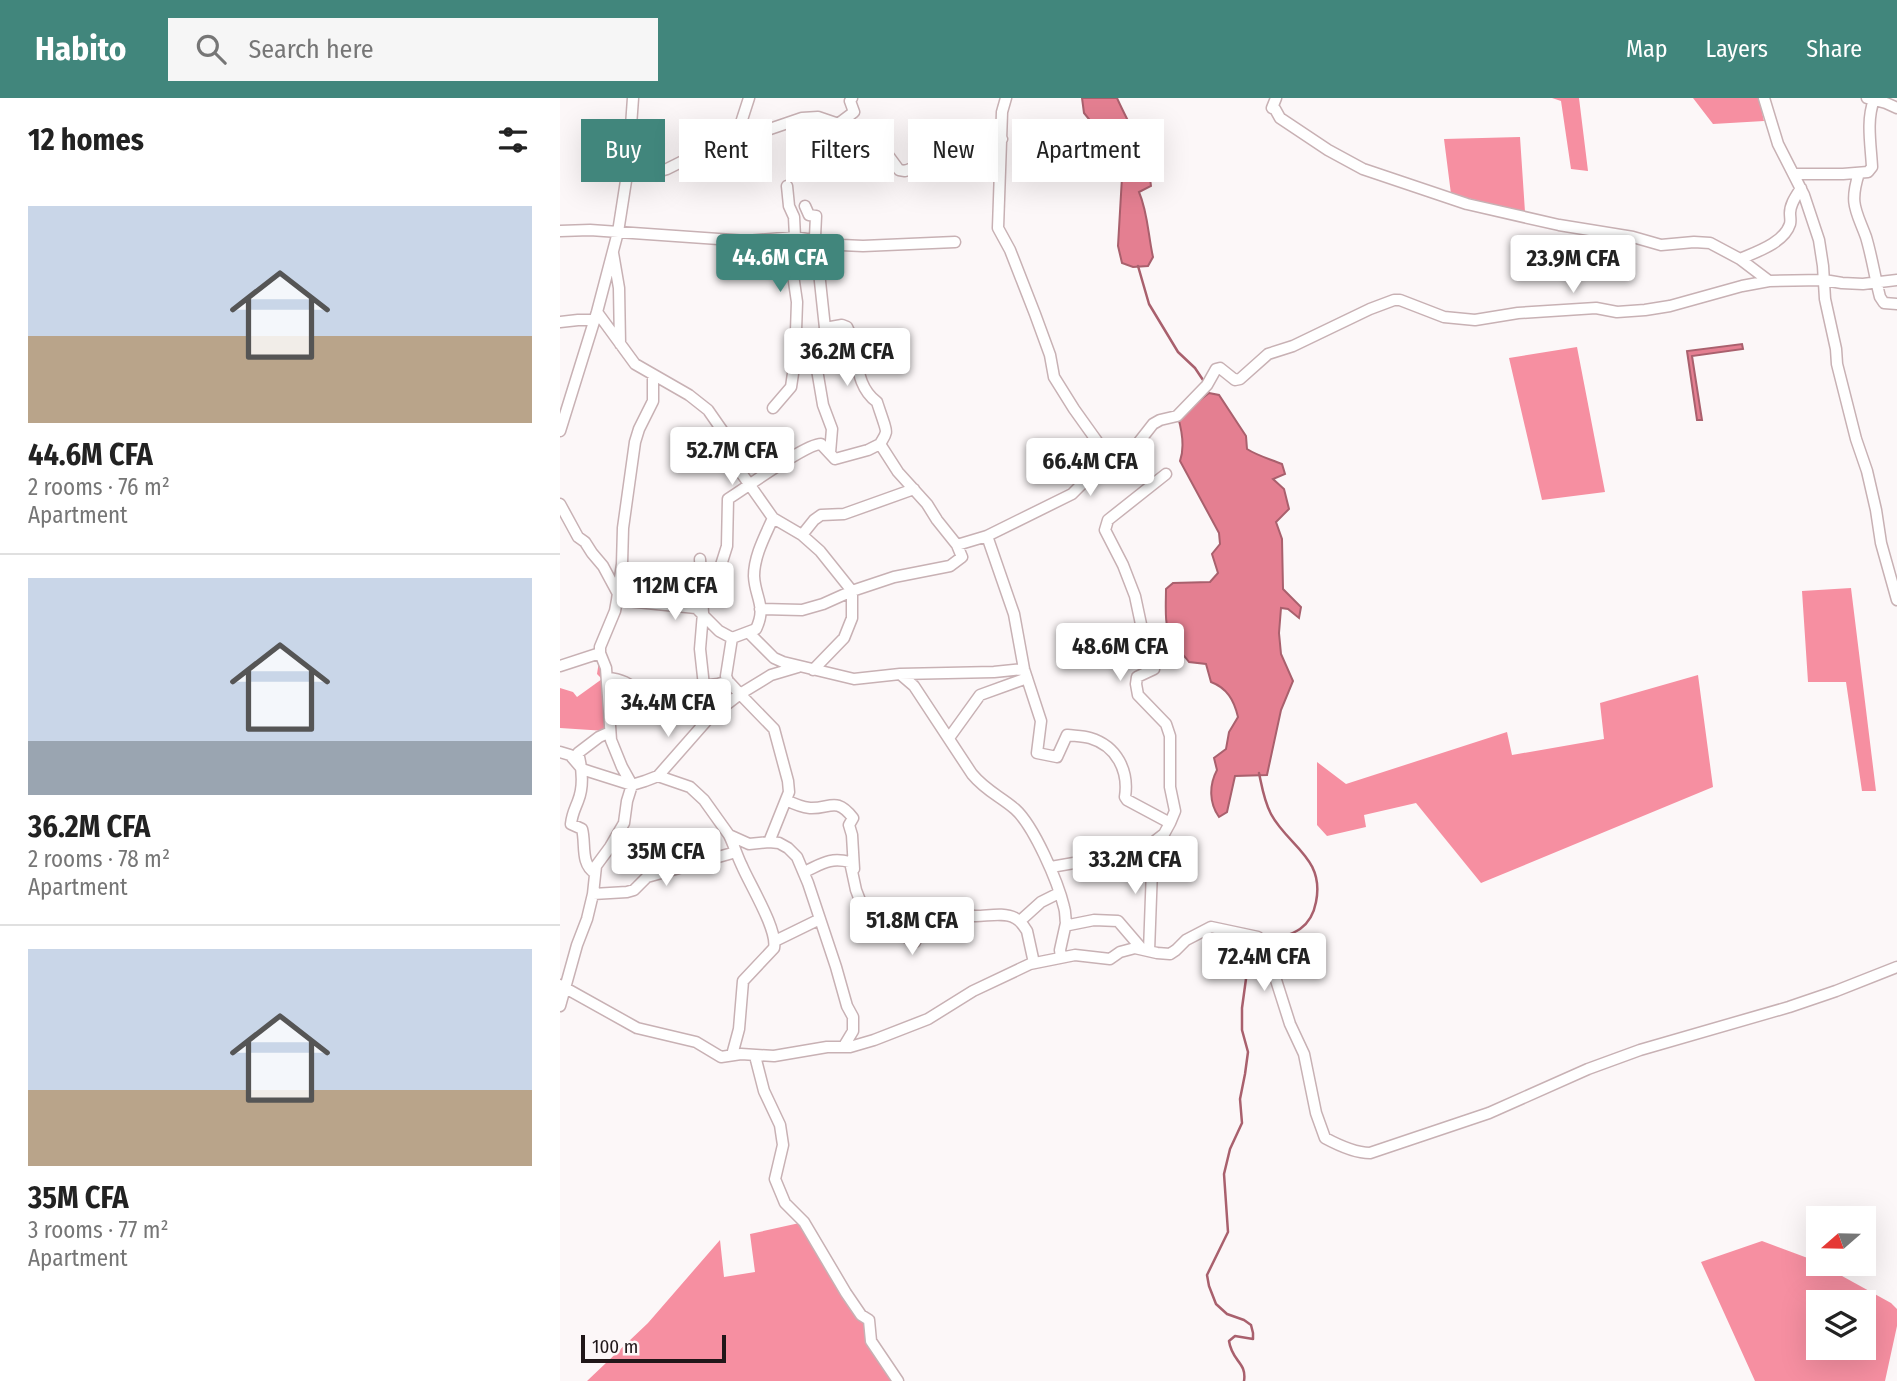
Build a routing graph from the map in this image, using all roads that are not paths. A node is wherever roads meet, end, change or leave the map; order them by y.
1 (633, 98) edge
2 (749, 98) edge
3 (852, 98) edge
4 (1006, 98) edge
5 (1276, 98) edge
6 (1764, 98) edge
7 (1870, 99) edge
8 (1897, 108) edge
9 (632, 119) edge
10 (742, 119) edge
11 (799, 119) edge
12 (824, 119) edge
13 (845, 119) edge
14 (1002, 139) junction
15 (894, 163) edge
16 (1859, 173) junction
17 (1795, 174) junction
18 (626, 182) edge
19 (787, 186) dead end
20 (1801, 188) junction
21 (805, 206) dead end
22 (560, 231) edge
23 (618, 232) junction
24 (795, 236) junction
25 (819, 242) junction
26 (956, 242) dead end
27 (612, 252) junction
28 (1740, 259) junction
29 (1824, 279) junction
30 (1897, 280) edge
31 (1769, 281) junction
32 (1876, 283) junction
33 (1897, 304) edge
34 (595, 316) junction
35 (560, 322) edge
36 (825, 328) junction
37 (621, 344) junction
38 (653, 376) junction
39 (773, 408) dead end
40 (560, 431) edge
41 (880, 444) junction
42 (830, 453) junction
43 (1114, 465) junction
44 (1166, 474) dead end
45 (751, 485) junction
46 (914, 489) junction
47 (560, 503) edge
48 (773, 519) junction
49 (802, 536) junction
50 (987, 536) junction
51 (957, 545) junction
52 (700, 559) dead end
53 (721, 565) dead end
54 (852, 591) junction
55 (618, 597) junction
56 (1897, 600) edge
57 (760, 609) junction
58 (703, 613) junction
59 (748, 632) junction
60 (732, 638) junction
61 (600, 653) junction
62 (560, 666) edge
63 (801, 667) junction
64 (813, 670) junction
65 (900, 674) junction
66 (1025, 674) junction
67 (607, 678) junction
68 (728, 681) junction
69 (704, 686) junction
70 (740, 694) junction
71 (610, 732) junction
72 (949, 738) junction
73 (560, 752) edge
74 (582, 769) junction
75 (658, 776) junction
76 (632, 785) junction
77 (786, 800) junction
78 (1170, 823) junction
79 (729, 835) junction
80 (769, 842) junction
81 (1153, 842) junction
82 (736, 852) junction
83 (1051, 867) junction
84 (804, 872) junction
85 (595, 873) junction
86 (856, 890) junction
87 (1059, 893) junction
88 (593, 894) junction
89 (820, 919) junction
90 (1020, 922) junction
91 (1066, 923) junction
92 (775, 941) junction
93 (1145, 950) junction
94 (1062, 957) junction
95 (1034, 963) junction
96 (1897, 967) edge
97 (562, 986) edge
98 (560, 1006) edge
99 (845, 1046) junction
100 (732, 1055) junction
101 (755, 1056) junction
102 (898, 1381) edge

1 - 9 street
2 - 10 street
3 - 13 street
4 - 14 street
5 - 28 street
6 - 17 street
7 - 8 street
7 - 16 street
11 - 12 street
14 - 15 street
14 - 43 street
16 - 17 street
16 - 32 street
17 - 20 street
18 - 23 street
19 - 24 street
20 - 28 street
20 - 29 street
21 - 25 street
22 - 23 street
23 - 24 street
23 - 27 street
24 - 25 street
24 - 39 street
25 - 26 street
25 - 36 street
27 - 34 street
27 - 37 street
28 - 31 street
29 - 31 street
29 - 32 street
29 - 56 street
30 - 32 street
31 - 43 street
32 - 33 street
34 - 35 street
34 - 37 street
34 - 40 street
36 - 41 street
36 - 42 street
37 - 38 street
38 - 45 street
38 - 55 street
41 - 42 street
41 - 46 street
42 - 45 street
43 - 50 street
44 - 78 street
45 - 48 street
45 - 53 street
46 - 49 street
46 - 51 street
47 - 55 street
48 - 49 street
48 - 57 street
49 - 54 street
50 - 51 street
50 - 66 street
51 - 54 street
52 - 58 street
54 - 57 street
54 - 64 street
55 - 58 street
55 - 61 street
57 - 59 street
58 - 60 street
58 - 69 street
59 - 60 street
59 - 63 street
60 - 68 street
61 - 62 street
61 - 67 street
63 - 64 street
63 - 70 street
64 - 65 street
65 - 66 street
65 - 72 street
66 - 72 street
66 - 78 street
67 - 69 street
67 - 71 street
68 - 69 street
68 - 70 street
70 - 75 street
70 - 77 street
71 - 74 street
71 - 76 street
72 - 83 street
73 - 74 street
74 - 76 street
74 - 85 street
75 - 76 street
75 - 79 street
76 - 85 street
77 - 80 street
77 - 86 street
78 - 81 street
79 - 80 street
79 - 82 street
80 - 84 street
81 - 83 street
81 - 93 street
82 - 88 street
82 - 92 street
83 - 87 street
84 - 86 street
84 - 89 street
85 - 88 street
86 - 90 street
87 - 90 street
87 - 91 street
88 - 97 street
89 - 92 street
89 - 99 street
90 - 95 street
91 - 93 street
91 - 94 street
92 - 100 street
93 - 94 street
93 - 96 street
94 - 95 street
95 - 99 street
97 - 98 street
97 - 100 street
99 - 101 street
100 - 101 street
101 - 102 street

